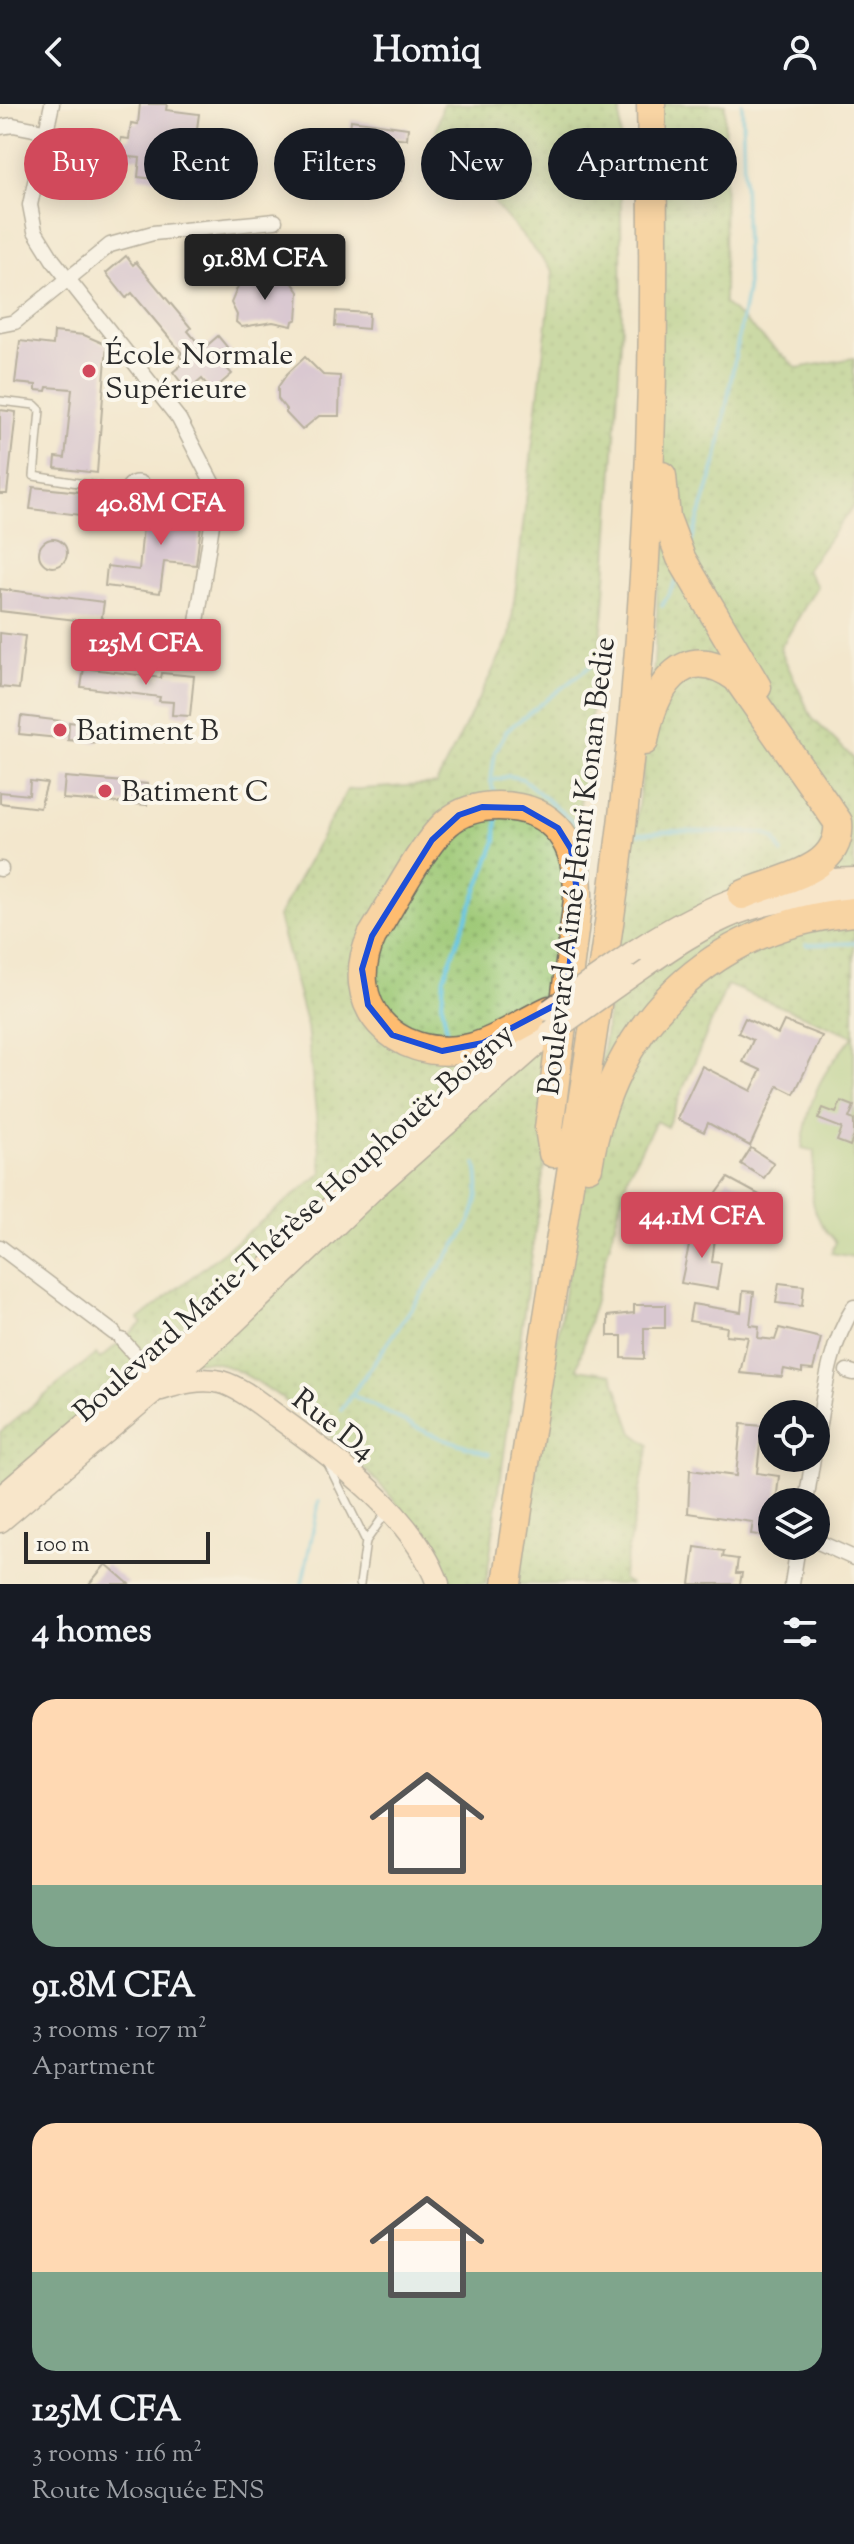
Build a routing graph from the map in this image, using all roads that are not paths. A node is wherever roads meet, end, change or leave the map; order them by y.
1 (52, 104) edge
2 (634, 104) edge
3 (651, 104) edge
4 (0, 127) edge
5 (28, 128) edge
6 (45, 128) edge
7 (31, 200) edge
8 (275, 221) dead end
9 (69, 278) junction
10 (0, 325) edge
11 (652, 393) junction
12 (0, 401) edge
13 (123, 490) dead end
14 (632, 630) junction
15 (88, 656) dead end
16 (854, 815) edge
17 (854, 879) edge
18 (614, 887) junction
19 (742, 895) junction
20 (854, 896) edge
21 (854, 912) edge
22 (550, 1021) junction
23 (553, 1153) junction
24 (0, 1247) edge
25 (854, 1307) edge
26 (150, 1381) junction
27 (824, 1400) edge
28 (318, 1446) junction
29 (0, 1498) edge
30 (388, 1510) junction
31 (0, 1521) edge
32 (366, 1541) junction
33 (830, 1547) edge
34 (854, 1558) edge
35 (796, 1560) edge
36 (360, 1584) edge
37 (438, 1584) edge
38 (491, 1584) edge
39 (509, 1584) edge
40 (792, 1584) edge

1 - 6 street
2 - 14 highway, Boulevard Aimé Henri Konan Bedie
3 - 11 highway, Boulevard Aimé Henri Konan Bedie
4 - 5 street
7 - 9 street
8 - 9 street
9 - 10 street
9 - 15 street
11 - 14 highway, Boulevard Aimé Henri Konan Bedie
11 - 16 highway
12 - 13 lane
14 - 18 highway, Boulevard Aimé Henri Konan Bedie
14 - 23 highway, Boulevard Aimé Henri Konan Bedie
17 - 19 main road, Boulevard Marie-Thérèse Houphouët-Boigny
18 - 19 highway
18 - 39 highway, Boulevard Aimé Henri Konan Bedie
19 - 22 main road, Boulevard Marie-Thérèse Houphouët-Boigny, bridge
20 - 22 main road, Boulevard Marie-Thérèse Houphouët-Boigny, bridge
21 - 39 highway
22 - 23 highway
22 - 26 main road, Boulevard Marie-Thérèse Houphouët-Boigny
23 - 38 highway, Boulevard Aimé Henri Konan Bedie
24 - 26 street
25 - 27 street
26 - 28 main road, Rue D4
26 - 29 main road, Boulevard Marie-Thérèse Houphouët-Boigny
26 - 31 main road, Boulevard Marie-Thérèse Houphouët-Boigny
28 - 30 main road, Rue D4
28 - 32 lane
30 - 32 lane
30 - 37 main road, Rue D4
32 - 36 lane
33 - 34 street
35 - 40 street

